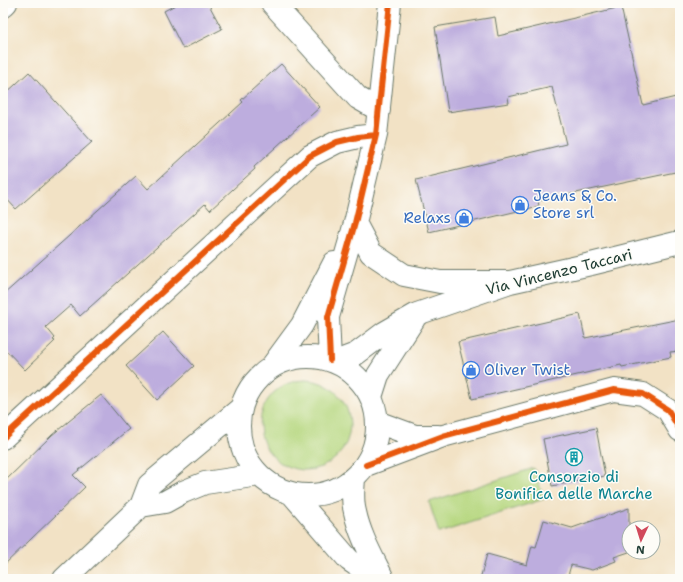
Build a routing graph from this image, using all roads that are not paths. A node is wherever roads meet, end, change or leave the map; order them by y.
1 (6, 3) edge
2 (272, 3) edge
3 (390, 3) edge
4 (3, 6) edge
5 (378, 110) junction
6 (376, 135) junction
7 (355, 223) junction
8 (680, 242) edge
9 (510, 282) junction
10 (417, 314) junction
11 (333, 361) junction
12 (272, 366) junction
13 (371, 397) junction
14 (240, 409) junction
15 (377, 422) junction
16 (680, 430) edge
17 (443, 436) junction
18 (3, 438) edge
19 (360, 471) junction
20 (259, 475) junction
21 (292, 494) junction
22 (141, 506) junction
23 (64, 579) edge
24 (377, 579) edge
25 (383, 579) edge

1 - 4 street
2 - 5 street
3 - 5 street
5 - 6 street
6 - 7 street
6 - 18 street
7 - 9 street
7 - 11 street
7 - 12 street
8 - 9 street, Via Vincenzo Taccari
9 - 10 street, Via Vincenzo Taccari
10 - 11 street, Via Vincenzo Taccari
10 - 13 street
11 - 12 street
11 - 13 street
12 - 14 street
13 - 15 street
14 - 20 street
14 - 22 street
15 - 17 street
15 - 19 street
16 - 17 street
17 - 19 street
19 - 21 street
19 - 25 street
20 - 21 street
20 - 22 street
21 - 24 street
22 - 23 street

